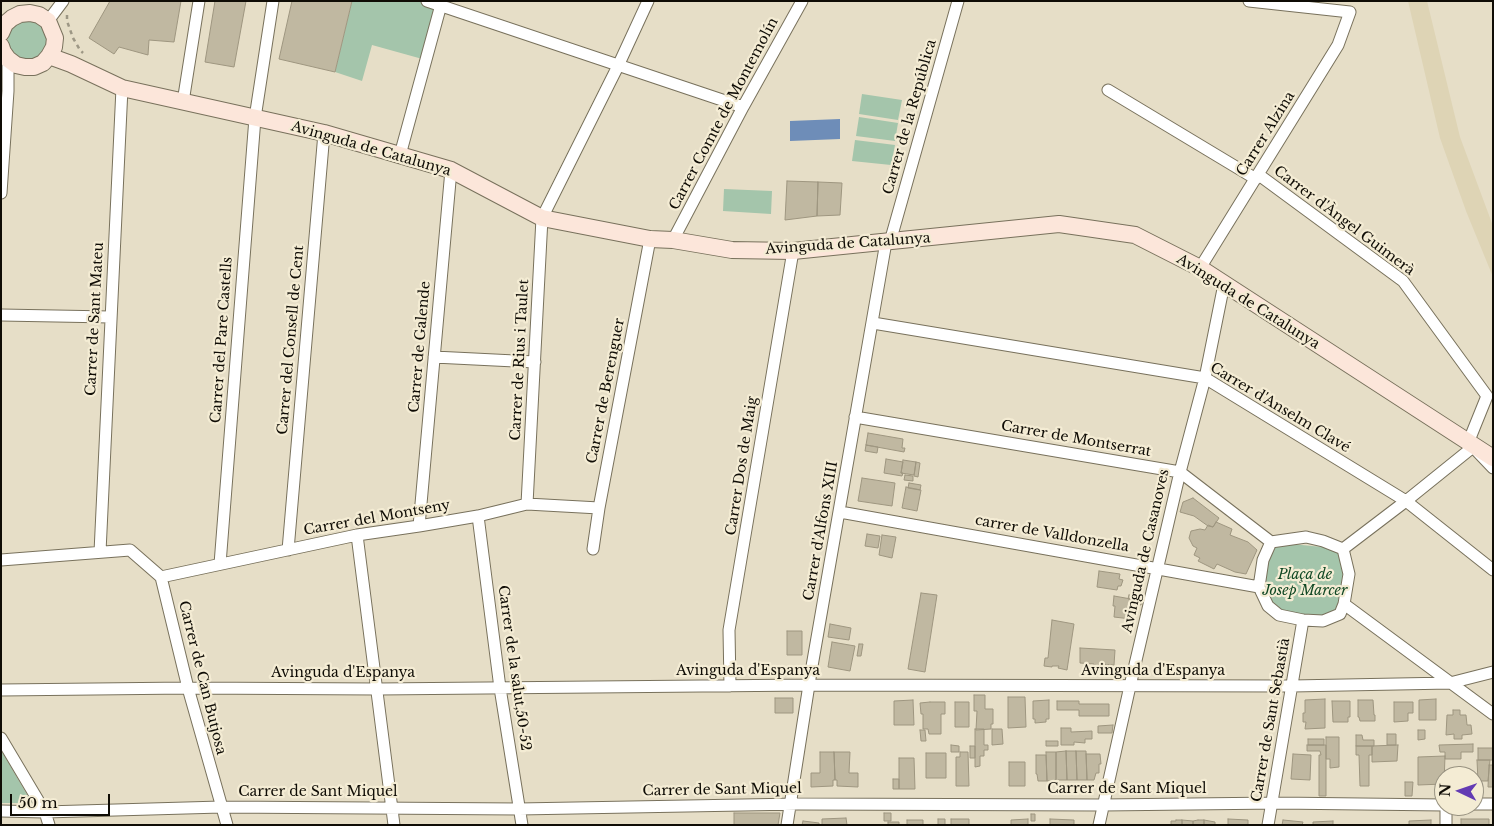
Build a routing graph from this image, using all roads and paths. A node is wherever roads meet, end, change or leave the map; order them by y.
1 (64, 1) edge
2 (198, 1) edge
3 (273, 1) edge
4 (427, 1) edge
5 (648, 1) edge
6 (802, 1) edge
7 (958, 1) edge
8 (1249, 1) edge
9 (441, 3) edge
10 (68, 13) dead end
11 (48, 21) junction
12 (1, 33) edge
13 (3, 53) edge
14 (84, 54) dead end
15 (50, 56) junction
16 (618, 66) junction
17 (122, 88) junction
18 (1108, 90) dead end
19 (183, 102) junction
20 (743, 107) junction
21 (255, 118) junction
22 (324, 133) junction
23 (400, 155) junction
24 (451, 170) junction
25 (1257, 177) junction
26 (1, 193) edge
27 (542, 218) junction
28 (650, 239) junction
29 (673, 240) junction
30 (888, 242) junction
31 (793, 251) junction
32 (1200, 268) junction
33 (1224, 284) junction
34 (1, 315) edge
35 (110, 317) junction
36 (873, 322) junction
37 (434, 357) junction
38 (535, 362) junction
39 (1205, 378) junction
40 (855, 417) junction
41 (1471, 445) junction
42 (1493, 458) edge
43 (1493, 468) edge
44 (1180, 472) junction
45 (1406, 501) junction
46 (527, 504) junction
47 (599, 508) junction
48 (840, 512) junction
49 (478, 516) junction
50 (419, 526) junction
51 (357, 535) junction
52 (1270, 542) junction
53 (593, 549) dead end
54 (1343, 549) junction
55 (288, 550) junction
56 (100, 552) junction
57 (1, 560) edge
58 (220, 564) junction
59 (1158, 568) junction
60 (1493, 570) edge
61 (161, 577) junction
62 (1259, 587) junction
63 (1344, 604) junction
64 (1303, 620) junction
65 (1493, 672) edge
66 (1450, 683) junction
67 (810, 685) junction
68 (730, 686) junction
69 (1130, 686) junction
70 (1292, 686) junction
71 (188, 688) junction
72 (500, 688) junction
73 (378, 689) junction
74 (1, 690) edge
75 (1493, 714) edge
76 (1, 738) edge
77 (1272, 803) junction
78 (791, 804) junction
79 (1103, 805) junction
80 (1434, 805) edge
81 (221, 807) junction
82 (391, 807) junction
83 (519, 808) junction
84 (1, 811) edge
85 (45, 812) junction
86 (49, 825) edge
87 (227, 825) edge
88 (394, 825) edge
89 (522, 825) edge
90 (787, 825) edge
91 (1099, 825) edge
92 (1268, 825) edge

1 - 11 street
2 - 19 street
3 - 21 street, Carrer del Pare Castells
4 - 9 street
5 - 16 street
6 - 20 street, Carrer Comte de Montemolín
7 - 30 street, Carrer de la República
8 - 25 street, Carrer Alzina
9 - 16 street
9 - 23 street
10 - 14 path
11 - 12 street
11 - 15 street
13 - 15 street
13 - 26 street
15 - 17 street, Avinguda de Catalunya
16 - 20 street
16 - 27 street
17 - 19 street, Avinguda de Catalunya
17 - 35 street, Carrer de Sant Mateu
18 - 25 street
19 - 21 street, Avinguda de Catalunya
20 - 29 street, Carrer Comte de Montemolín
21 - 22 street, Avinguda de Catalunya
21 - 58 street, Carrer del Pare Castells
22 - 23 street, Avinguda de Catalunya
22 - 55 street, Carrer del Consell de Cent
23 - 24 street, Avinguda de Catalunya
24 - 27 street, Avinguda de Catalunya
24 - 37 street, Carrer de Galende
25 - 32 street, Carrer Alzina
25 - 41 street, Carrer d'Àngel Guimerà
27 - 28 street, Avinguda de Catalunya
27 - 38 street, Carrer de Rius i Taulet
28 - 29 street, Avinguda de Catalunya
28 - 47 street, Carrer de Berenguer
29 - 31 street, Avinguda de Catalunya
30 - 31 street, Avinguda de Catalunya
30 - 32 street, Avinguda de Catalunya
30 - 36 street, Carrer d'Alfons XIII
31 - 68 street, Carrer Dos de Maig
32 - 33 street, Avinguda de Catalunya
33 - 39 street, Avinguda de Casanoves
33 - 41 street, Avinguda de Catalunya
34 - 35 street
35 - 56 street, Carrer de Sant Mateu
36 - 39 street, Carrer d'Anselm Clavé
36 - 40 street, Carrer d'Alfons XIII
37 - 38 street
37 - 50 street, Carrer de Galende
38 - 46 street, Carrer de Rius i Taulet
39 - 44 street, Avinguda de Casanoves
39 - 45 street, Carrer d'Anselm Clavé
40 - 44 street, Carrer de Montserrat
40 - 48 street, Carrer d'Alfons XIII
41 - 42 street, Avinguda de Catalunya
41 - 43 street
41 - 45 street
44 - 52 street, Carrer de Montserrat
44 - 59 street, Avinguda de Casanoves
45 - 54 street
45 - 60 street, Carrer d'Anselm Clavé
46 - 47 street, Carrer del Montseny
46 - 49 street, Carrer del Montseny
47 - 53 street, Carrer de Berenguer
48 - 59 street, carrer de Valldonzella
48 - 67 street, Carrer d'Alfons XIII
49 - 50 street, Carrer del Montseny
49 - 72 street, Carrer de la salut,50-52
50 - 51 street, Carrer del Montseny
51 - 55 street, Carrer del Montseny
51 - 73 street
52 - 54 street
52 - 62 street
54 - 63 street
55 - 58 street, Carrer del Montseny
56 - 57 street
56 - 61 street
58 - 61 street, Carrer del Montseny
59 - 62 street, carrer de Valldonzella
59 - 69 street, Avinguda de Casanoves
61 - 71 street, Carrer de Can Butjosa
62 - 64 street
63 - 64 street
63 - 66 street
64 - 70 street, Carrer de Sant Sebastià
65 - 66 street, Avinguda d'Espanya
66 - 70 street, Avinguda d'Espanya
66 - 75 street
67 - 68 street, Avinguda d'Espanya
67 - 69 street, Avinguda d'Espanya
67 - 78 street, Carrer d'Alfons XIII
68 - 72 street, Avinguda d'Espanya
69 - 70 street, Avinguda d'Espanya
69 - 79 street, Avinguda de Casanoves
70 - 77 street, Carrer de Sant Sebastià
71 - 73 street, Avinguda d'Espanya
71 - 74 street, Avinguda d'Espanya
71 - 81 street, Carrer de Can Butjosa
72 - 73 street, Avinguda d'Espanya
72 - 83 street, Carrer de la salut,50-52
73 - 82 street
76 - 85 street
77 - 79 street, Carrer de Sant Miquel
77 - 80 street, Carrer de Sant Miquel
77 - 92 street, Carrer de Sant Sebastià
78 - 79 street, Carrer de Sant Miquel
78 - 83 street, Carrer de Sant Miquel
78 - 90 street, Carrer d'Alfons XIII
79 - 91 street, Avinguda de Casanoves
81 - 82 street, Carrer de Sant Miquel
81 - 85 street, Carrer de Sant Miquel
81 - 87 street, Carrer de Can Butjosa
82 - 83 street, Carrer de Sant Miquel
82 - 88 street
83 - 89 street, Carrer de la salut,50-52
84 - 85 street, Carrer de Sant Miquel
85 - 86 street

